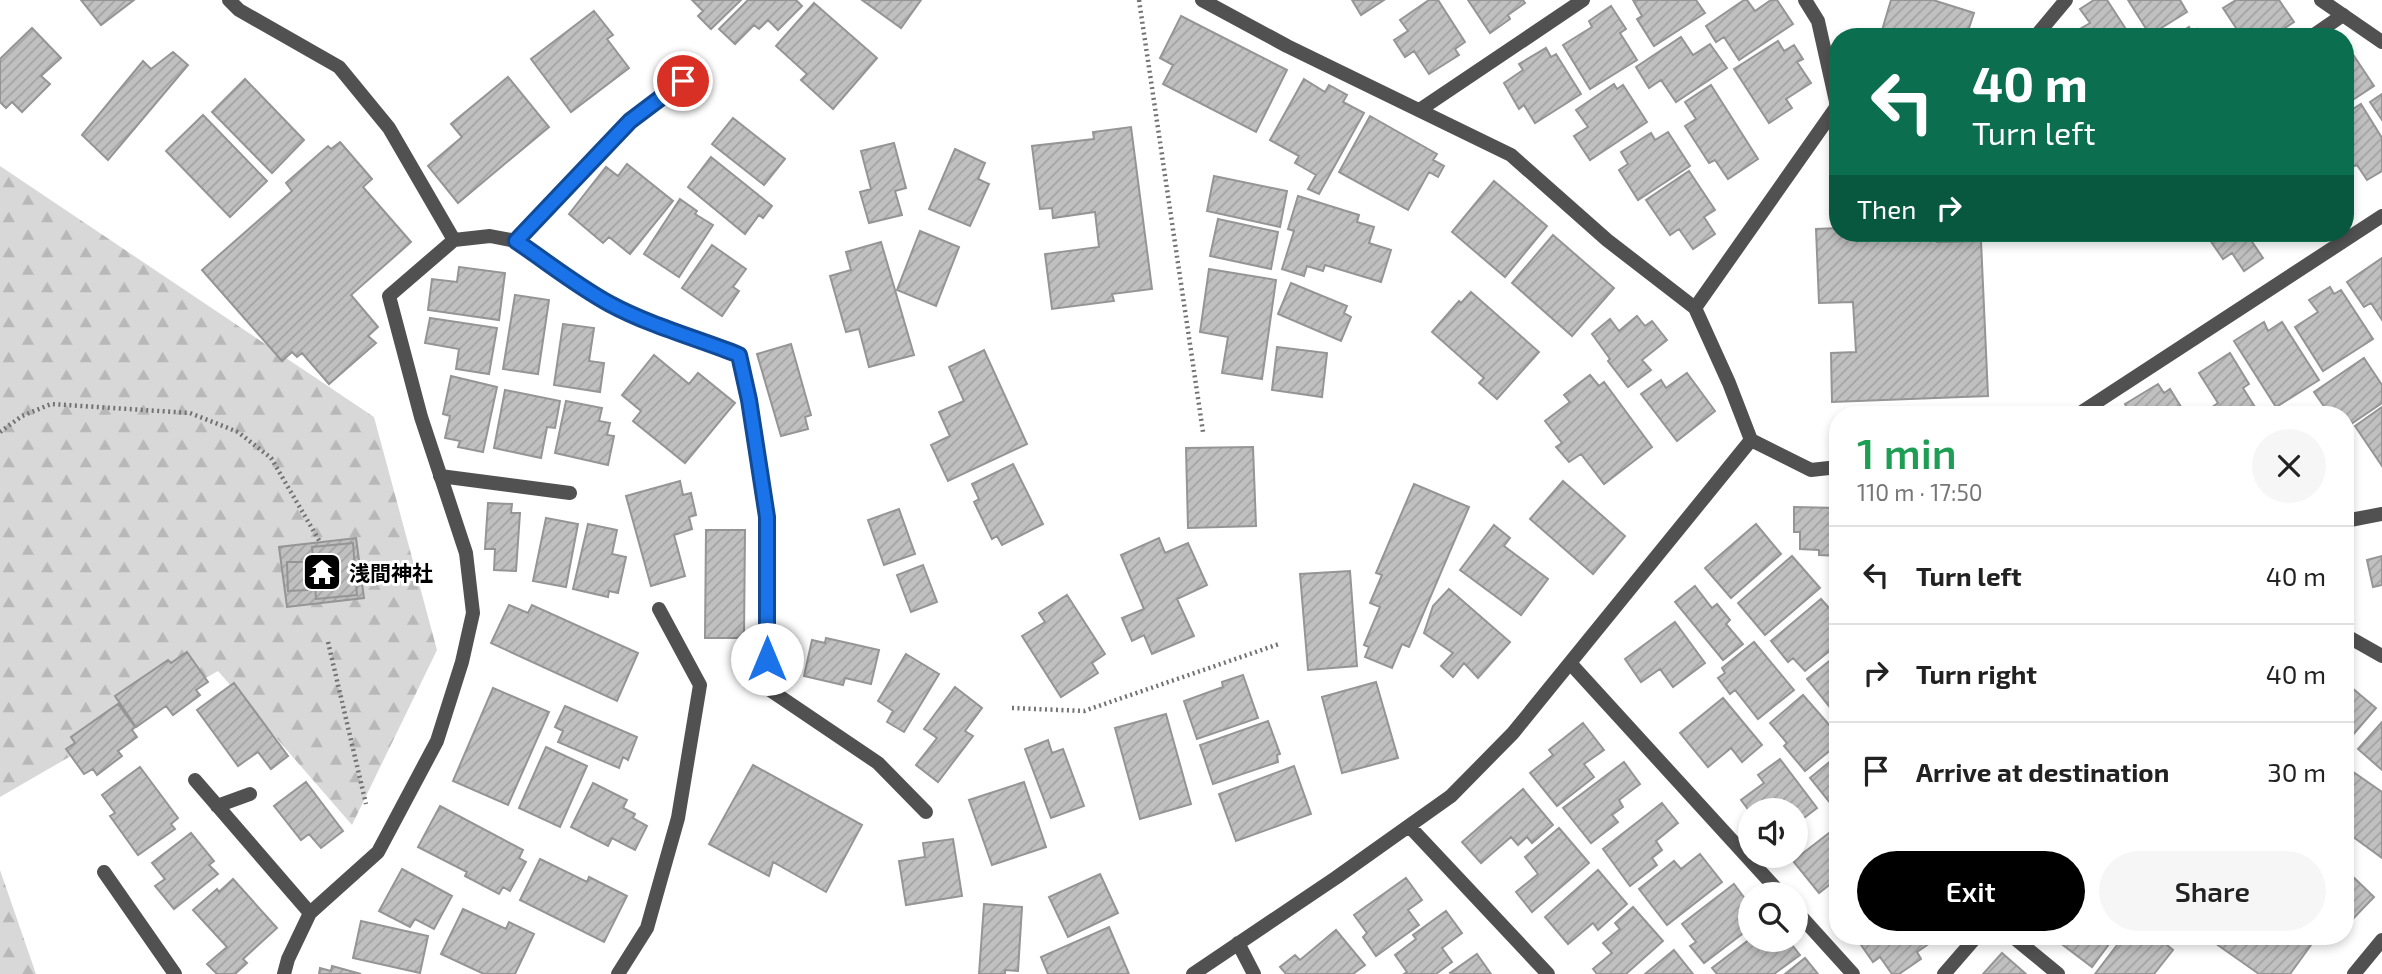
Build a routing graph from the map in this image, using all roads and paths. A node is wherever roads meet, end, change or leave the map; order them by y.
1 (229, 0) edge
2 (1139, 0) edge
3 (1202, 0) edge
4 (1583, 0) edge
5 (1805, 0) edge
6 (2066, 0) edge
7 (2321, 0) edge
8 (2343, 15) junction
9 (2043, 28) edge
10 (2324, 28) edge
11 (2382, 42) edge
12 (1829, 68) edge
13 (683, 81) dead end
14 (1421, 109) junction
15 (1829, 119) edge
16 (2382, 216) edge
17 (2354, 234) edge
18 (454, 240) junction
19 (516, 241) junction
20 (2342, 242) edge
21 (1695, 308) junction
22 (2091, 406) edge
23 (0, 432) edge
24 (1203, 432) dead end
25 (1751, 440) junction
26 (1829, 468) edge
27 (440, 476) junction
28 (570, 493) dead end
29 (2382, 514) edge
30 (2354, 519) edge
31 (320, 542) dead end
32 (659, 608) dead end
33 (2354, 640) edge
34 (328, 642) dead end
35 (1279, 644) dead end
36 (2382, 656) edge
37 (1570, 663) junction
38 (1012, 708) dead end
39 (195, 780) dead end
40 (250, 794) dead end
41 (217, 806) junction
42 (926, 812) dead end
43 (1409, 826) junction
44 (378, 852) junction
45 (104, 872) dead end
46 (1770, 882) edge
47 (310, 914) junction
48 (1808, 924) edge
49 (2382, 940) edge
50 (1238, 943) junction
51 (1969, 945) edge
52 (2023, 945) edge
53 (175, 974) edge
54 (284, 974) edge
55 (618, 974) edge
56 (1193, 974) edge
57 (1254, 974) edge
58 (1548, 974) edge
59 (1853, 974) edge
60 (1944, 974) edge
61 (2058, 974) edge
62 (2354, 974) edge

1 - 18 street
2 - 24 path
3 - 14 street
4 - 14 street
5 - 12 street
6 - 9 street
7 - 8 street
8 - 10 street
8 - 11 street
13 - 19 street
14 - 21 street
15 - 21 street
16 - 17 street
18 - 19 street
18 - 27 street
19 - 42 street
20 - 22 street
21 - 25 street
23 - 31 path
25 - 26 street
25 - 37 street
27 - 28 street
27 - 44 street
29 - 30 street
32 - 55 street
33 - 36 street
34 - 44 path
35 - 38 path
37 - 43 street
37 - 46 street
39 - 41 street
40 - 41 street
41 - 47 street
43 - 50 street
43 - 58 street
44 - 47 street
45 - 53 street
47 - 54 street
48 - 59 street
49 - 62 street
50 - 56 street
50 - 57 street
51 - 60 street
52 - 61 street

